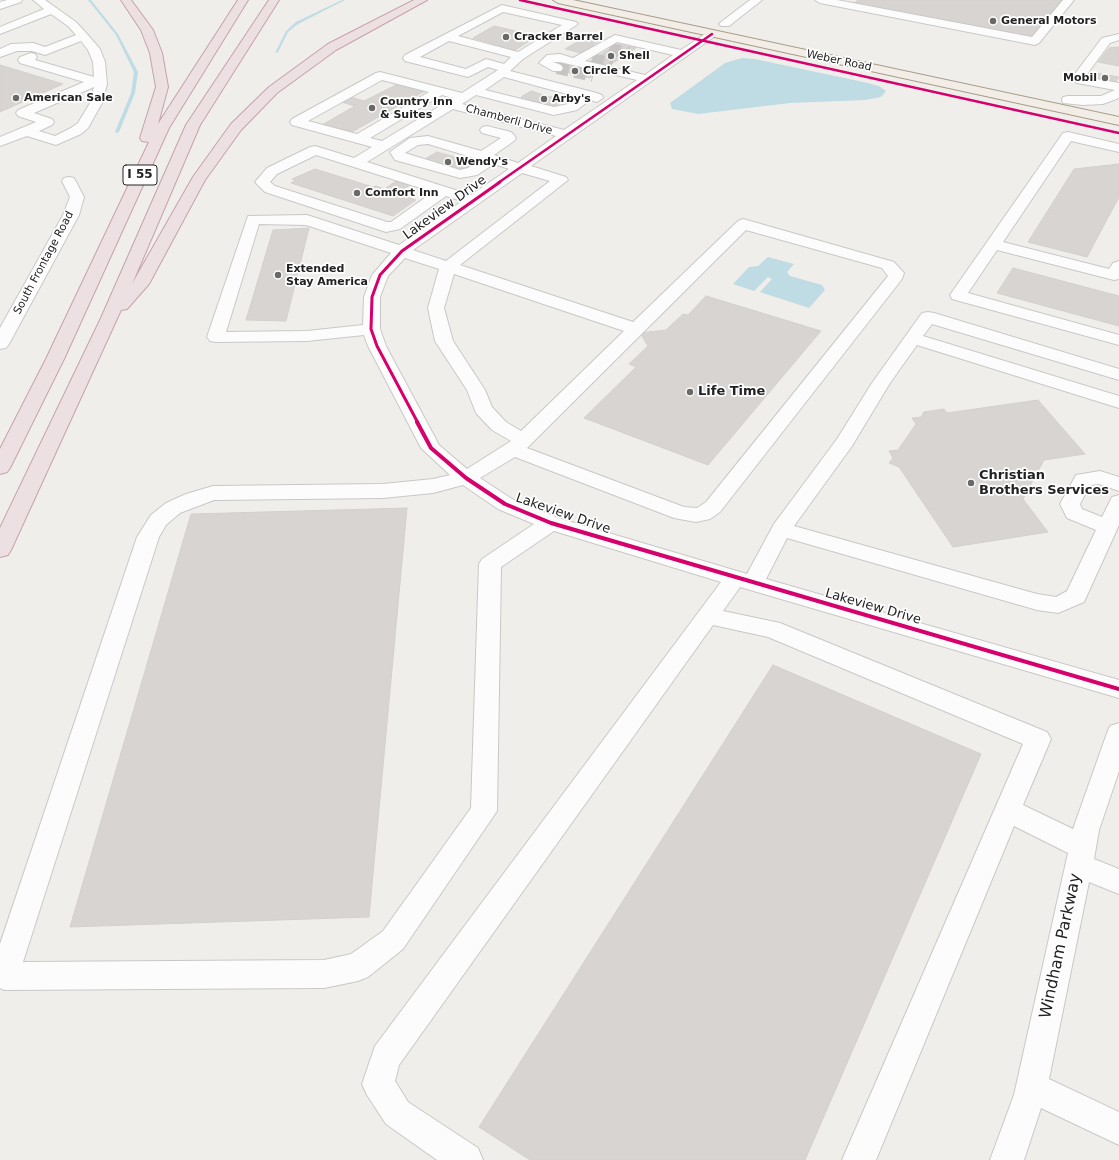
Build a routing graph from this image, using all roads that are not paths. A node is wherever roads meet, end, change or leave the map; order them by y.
1 (16, 0) edge
2 (126, 0) edge
3 (243, 0) edge
4 (274, 0) edge
5 (429, 0) edge
6 (558, 0) edge
7 (758, 0) edge
8 (820, 0) edge
9 (1069, 0) edge
10 (39, 1) edge
11 (419, 2) edge
12 (627, 3) dead end
13 (0, 6) edge
14 (52, 10) junction
15 (687, 16) dead end
16 (0, 17) edge
17 (486, 17) junction
18 (64, 19) junction
19 (500, 20) dead end
20 (49, 24) dead end
21 (718, 27) junction
22 (542, 30) dead end
23 (1118, 30) edge
24 (0, 31) edge
25 (556, 34) junction
26 (83, 36) junction
27 (448, 37) junction
28 (0, 43) edge
29 (652, 46) junction
30 (15, 47) junction
31 (45, 51) junction
32 (0, 53) edge
33 (593, 54) junction
34 (683, 54) junction
35 (519, 56) junction
36 (621, 64) junction
37 (557, 68) tunnel mouth
38 (504, 71) junction
39 (592, 76) tunnel mouth
40 (518, 78) junction
41 (647, 79) junction
42 (98, 83) junction
43 (1119, 88) edge
44 (440, 91) junction
45 (1119, 93) edge
46 (469, 94) junction
47 (589, 95) junction
48 (490, 96) junction
49 (1068, 100) junction
50 (613, 103) junction
51 (452, 104) junction
52 (1119, 110) edge
53 (504, 118) junction
54 (1119, 121) edge
55 (487, 130) junction
56 (27, 131) junction
57 (566, 135) junction
58 (359, 139) junction
59 (0, 142) edge
60 (467, 142) junction
61 (384, 146) junction
62 (1119, 148) edge
63 (488, 158) junction
64 (356, 163) junction
65 (520, 167) junction
66 (68, 181) dead end
67 (444, 191) junction
68 (473, 200) junction
69 (993, 244) junction
70 (402, 251) junction
71 (448, 266) junction
72 (1119, 266) edge
73 (109, 318) junction
74 (371, 329) junction
75 (636, 330) junction
76 (913, 338) junction
77 (1119, 340) edge
78 (0, 344) edge
79 (55, 359) junction
80 (1119, 375) edge
81 (1119, 402) edge
82 (518, 445) junction
83 (0, 468) edge
84 (466, 478) junction
85 (1119, 484) edge
86 (1118, 505) edge
87 (551, 523) junction
88 (1107, 527) junction
89 (781, 529) junction
90 (0, 550) edge
91 (744, 581) junction
92 (708, 616) junction
93 (1119, 689) edge
94 (1119, 732) edge
95 (1008, 810) junction
96 (1080, 856) junction
97 (1119, 882) edge
98 (1032, 1087) junction
99 (1119, 1128) edge
100 (466, 1160) edge
101 (860, 1160) edge
102 (1007, 1160) edge

1 - 13 street
2 - 79 highway
3 - 79 highway, I 55
4 - 73 highway, I 55
5 - 11 highway
6 - 21 main road, Weber Road
7 - 21 street, Lakeview Drive
8 - 9 street
10 - 14 street
10 - 16 street
11 - 73 highway
12 - 15 main road
14 - 18 street
14 - 24 street
17 - 19 street
17 - 25 street
17 - 27 street
18 - 20 street
18 - 26 street
21 - 34 street, Lakeview Drive
21 - 49 main road, Weber Road
21 - 54 main road, Weber Road
22 - 25 street
23 - 43 street
25 - 35 street
26 - 31 street
26 - 42 street
27 - 35 street
27 - 38 street
28 - 30 street
29 - 33 street
29 - 34 street
29 - 36 street
30 - 31 street
30 - 32 street
31 - 42 street
33 - 36 street
33 - 37 street
34 - 41 street, Lakeview Drive
35 - 38 street
36 - 39 street
36 - 41 street
38 - 40 street
38 - 46 street
40 - 47 street
40 - 48 street
41 - 50 street, Lakeview Drive
42 - 56 street
42 - 56 street
44 - 46 street
44 - 58 street
44 - 58 street
45 - 49 street
46 - 48 street
46 - 51 street
47 - 48 street
47 - 50 street
49 - 52 main road, Weber Road
50 - 57 street, Lakeview Drive
51 - 53 street, Chamberli Drive
51 - 61 street
53 - 55 street
53 - 57 street, Chamberli Drive
55 - 60 street
55 - 63 street
56 - 59 street
57 - 65 street, Lakeview Drive
58 - 61 street
60 - 63 street
60 - 63 street
61 - 64 street
62 - 69 street
63 - 65 street
64 - 67 street
64 - 67 street
65 - 68 street, Lakeview Drive
65 - 71 street
66 - 78 street, South Frontage Road
67 - 68 street
68 - 70 street, Lakeview Drive
69 - 72 street
69 - 77 street
70 - 71 street
70 - 74 street, Lakeview Drive
70 - 74 street
71 - 75 street
71 - 82 street
73 - 90 highway, I 55
74 - 84 street, Lakeview Drive
75 - 82 street
75 - 82 street
76 - 80 street
76 - 81 street
76 - 89 street
79 - 83 highway, I 55
82 - 84 street
84 - 87 street, Lakeview Drive
84 - 87 street
85 - 88 street
86 - 88 street
87 - 91 street, Lakeview Drive
88 - 89 street
89 - 91 street
91 - 92 street
91 - 93 street, Lakeview Drive
92 - 95 street
92 - 100 street
94 - 96 street, Windham Parkway
95 - 96 street
95 - 101 street
96 - 97 street
96 - 98 street, Windham Parkway
98 - 99 street
98 - 102 street, Windham Parkway

